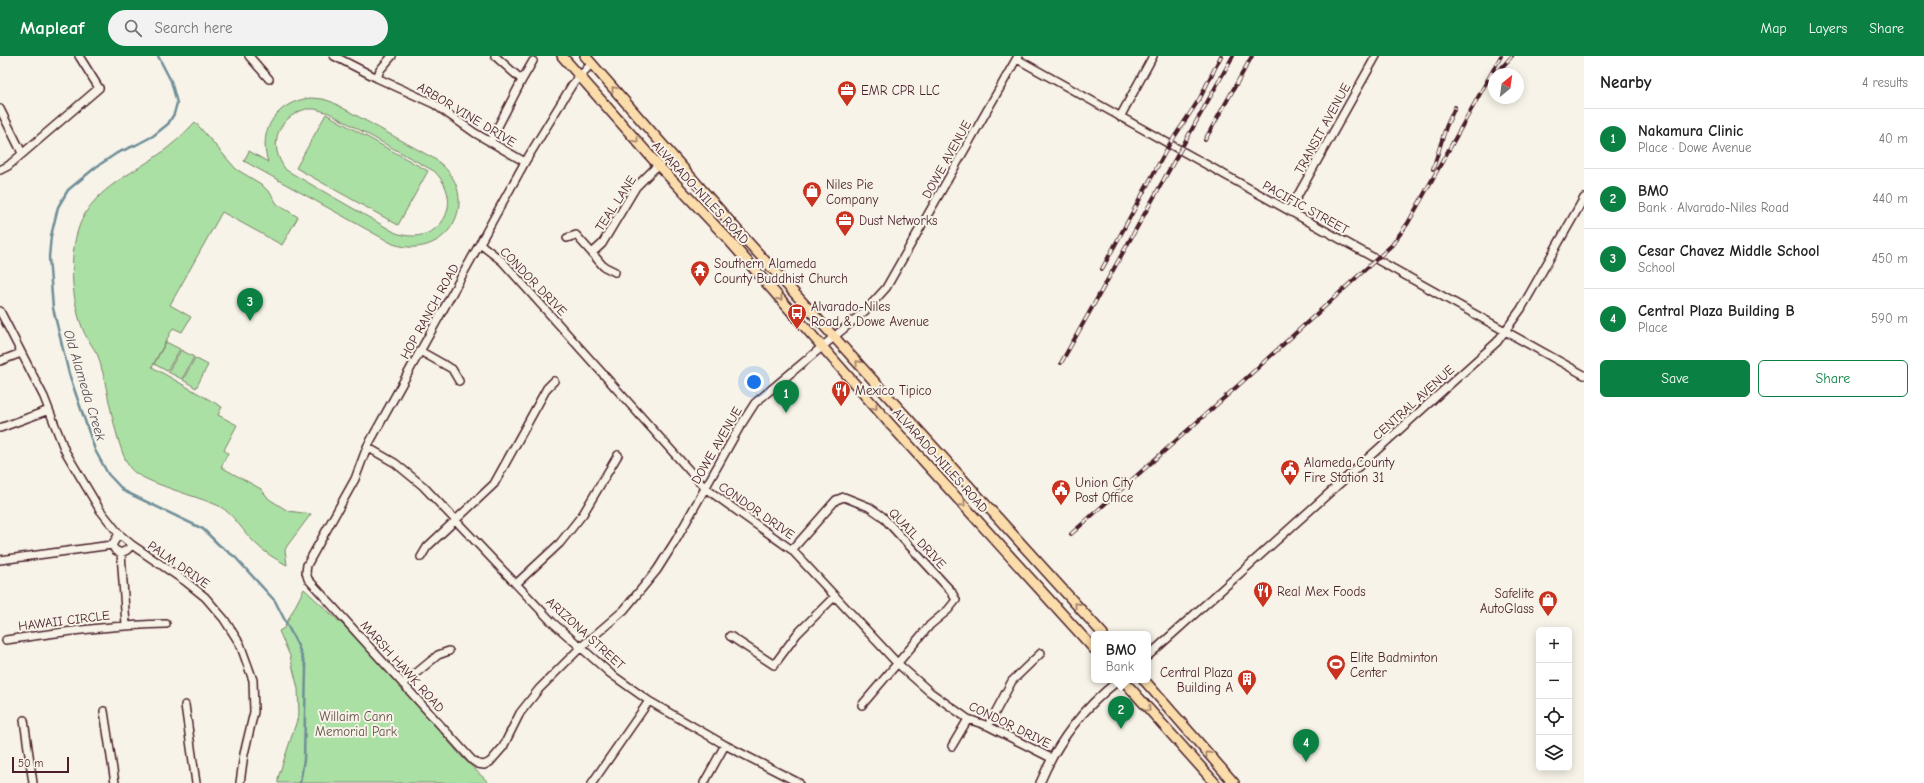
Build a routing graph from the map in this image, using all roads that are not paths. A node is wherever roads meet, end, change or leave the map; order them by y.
1 (79, 56) edge
2 (249, 56) edge
3 (334, 56) edge
4 (392, 56) edge
5 (495, 56) edge
6 (562, 56) edge
7 (585, 56) edge
8 (1153, 56) edge
9 (1376, 56) edge
10 (1017, 58) edge
11 (533, 61) dead end
12 (592, 63) junction
13 (579, 76) junction
14 (377, 78) junction
15 (269, 79) dead end
16 (522, 80) junction
17 (0, 109) edge
18 (1120, 117) junction
19 (490, 142) junction
20 (22, 153) junction
21 (525, 162) junction
22 (658, 165) junction
23 (0, 170) edge
24 (1584, 198) edge
25 (1289, 211) junction
26 (567, 238) dead end
27 (480, 244) junction
28 (592, 253) junction
29 (615, 272) dead end
30 (2, 314) edge
31 (1506, 332) junction
32 (834, 336) junction
33 (822, 346) junction
34 (420, 351) junction
35 (21, 353) junction
36 (0, 361) edge
37 (1584, 375) edge
38 (459, 381) dead end
39 (554, 381) dead end
40 (48, 410) junction
41 (0, 428) edge
42 (367, 447) junction
43 (618, 455) dead end
44 (705, 488) junction
45 (455, 520) junction
46 (119, 534) junction
47 (112, 545) junction
48 (132, 546) junction
49 (792, 550) junction
50 (121, 553) junction
51 (421, 557) dead end
52 (0, 560) edge
53 (308, 579) joint
54 (517, 583) junction
55 (836, 596) junction
56 (126, 624) junction
57 (166, 624) dead end
58 (1100, 631) edge
59 (730, 636) dead end
60 (6, 640) dead end
61 (1091, 645) edge
62 (581, 647) junction
63 (449, 650) dead end
64 (1040, 653) dead end
65 (1151, 653) edge
66 (897, 663) junction
67 (1116, 683) edge
68 (1126, 683) edge
69 (1147, 683) edge
70 (403, 684) junction
71 (649, 701) junction
72 (862, 704) dead end
73 (185, 705) dead end
74 (104, 711) dead end
75 (968, 719) junction
76 (24, 720) dead end
77 (988, 726) junction
78 (725, 744) junction
79 (952, 746) dead end
80 (1051, 758) junction
81 (484, 765) joint
82 (33, 783) edge
83 (115, 783) edge
84 (196, 783) edge
85 (240, 783) edge
86 (592, 783) edge
87 (704, 783) edge
88 (799, 783) edge
89 (1040, 783) edge
90 (1214, 783) edge
91 (1234, 783) edge

1 - 20 street
2 - 15 street
3 - 14 street, ARBOR VINE DRIVE
4 - 14 street
5 - 16 street
6 - 13 main road, ALVARADO-NILES ROAD
7 - 12 main road, ALVARADO-NILES ROAD
8 - 18 street
9 - 25 street, TRANSIT AVENUE
10 - 18 street, PACIFIC STREET
10 - 32 street, DOWE AVENUE
11 - 16 street
12 - 13 street, HOP RANCH ROAD
32 -> 12 main road, ALVARADO-NILES ROAD
13 - 21 street, HOP RANCH ROAD
13 -> 22 main road, ALVARADO-NILES ROAD
14 - 19 street, ARBOR VINE DRIVE
16 - 19 street
17 - 20 street
18 - 25 street, PACIFIC STREET
19 - 21 street, ARBOR VINE DRIVE
20 - 23 street
21 - 27 street, HOP RANCH ROAD
22 - 28 street, TEAL LANE
22 -> 33 main road, ALVARADO-NILES ROAD
24 - 31 street, CENTRAL AVENUE
25 - 31 street, PACIFIC STREET
26 - 28 street, TEAL LANE
27 - 34 street, HOP RANCH ROAD
27 - 44 street, CONDOR DRIVE
28 - 29 street, TEAL LANE
30 - 35 street, PALM DRIVE
31 - 37 street, PACIFIC STREET
31 - 65 street, CENTRAL AVENUE
32 - 33 street, DOWE AVENUE
58 -> 32 main road, ALVARADO-NILES ROAD
33 - 44 street, DOWE AVENUE
33 -> 61 main road, ALVARADO-NILES ROAD
34 - 38 street
34 - 42 street, HOP RANCH ROAD
35 - 36 street
35 - 40 street, PALM DRIVE
39 - 45 street
40 - 41 street
40 - 46 street, PALM DRIVE
42 - 45 street, ARIZONA STREET
42 - 53 street, HOP RANCH ROAD
43 - 54 street
44 - 49 street, CONDOR DRIVE
44 - 62 street, DOWE AVENUE
45 - 51 street
45 - 54 street, ARIZONA STREET
46 - 47 street
46 - 48 street, PALM DRIVE
47 - 50 street
47 - 52 street
48 - 50 street, PALM DRIVE
48 - 85 street, PALM DRIVE
49 - 55 street, CONDOR DRIVE
49 - 66 street, QUAIL DRIVE
50 - 56 street, HAWAII CIRCLE
53 - 70 street, MARSH HAWK ROAD
54 - 62 street, ARIZONA STREET
55 - 59 street
55 - 66 street, CONDOR DRIVE
56 - 57 street, HAWAII CIRCLE
56 - 60 street, HAWAII CIRCLE
62 - 71 street, ARIZONA STREET
62 - 81 street, DOWE AVENUE
63 - 70 street
64 - 77 street
66 - 72 street
66 - 75 street, CONDOR DRIVE
67 - 80 street
68 -> 90 main road
91 -> 69 main road
70 - 81 street, MARSH HAWK ROAD
71 - 78 street, ARIZONA STREET
71 - 86 street
73 - 84 street
74 - 83 street
75 - 77 street, CONDOR DRIVE
75 - 79 street
76 - 82 street
77 - 80 street, CONDOR DRIVE
78 - 87 street
78 - 88 street, ARIZONA STREET
80 - 89 street

